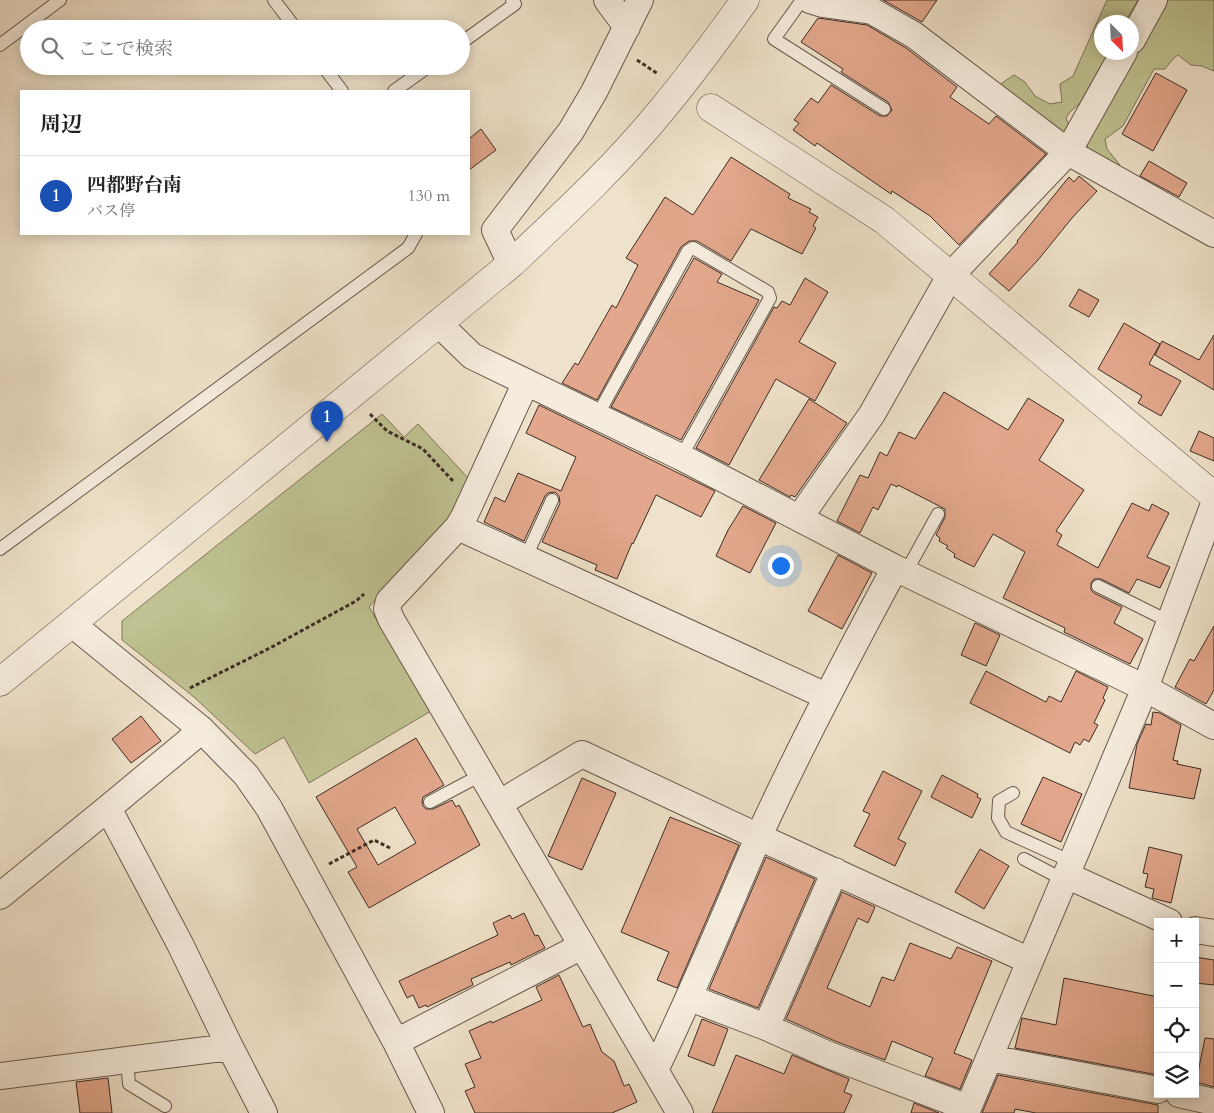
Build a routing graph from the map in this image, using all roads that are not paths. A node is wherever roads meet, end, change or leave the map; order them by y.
1 (60, 0) edge
2 (274, 0) edge
3 (512, 0) edge
4 (607, 0) edge
5 (640, 0) edge
6 (745, 0) edge
7 (802, 0) edge
8 (810, 0) edge
9 (1154, 0) edge
10 (876, 6) edge
11 (33, 20) edge
12 (289, 20) edge
13 (1139, 27) edge
14 (627, 28) junction
15 (20, 30) edge
16 (470, 36) edge
17 (0, 45) edge
18 (1120, 60) edge
19 (330, 75) edge
20 (416, 75) edge
21 (341, 90) edge
22 (395, 90) edge
23 (711, 108) dead end
24 (884, 109) dead end
25 (1068, 152) junction
26 (1214, 234) edge
27 (415, 235) edge
28 (511, 264) junction
29 (950, 276) junction
30 (438, 323) junction
31 (526, 382) junction
32 (597, 416) junction
33 (681, 457) junction
34 (1214, 496) edge
35 (552, 500) dead end
36 (1214, 504) edge
37 (938, 514) dead end
38 (800, 517) junction
39 (458, 527) junction
40 (0, 549) edge
41 (525, 559) junction
42 (900, 570) junction
43 (1098, 586) dead end
44 (1170, 622) junction
45 (72, 624) junction
46 (0, 682) edge
47 (1145, 688) junction
48 (826, 696) junction
49 (1214, 726) edge
50 (201, 729) junction
51 (483, 774) junction
52 (1013, 793) dead end
53 (430, 802) dead end
54 (500, 803) junction
55 (108, 808) junction
56 (759, 837) junction
57 (1024, 859) dead end
58 (834, 871) junction
59 (1068, 872) junction
60 (0, 896) edge
61 (1161, 918) edge
62 (1199, 931) edge
63 (1214, 933) edge
64 (582, 946) junction
65 (1030, 961) junction
66 (690, 998) junction
67 (766, 1027) junction
68 (396, 1042) junction
69 (230, 1047) junction
70 (989, 1058) junction
71 (127, 1060) junction
72 (655, 1070) junction
73 (0, 1076) edge
74 (1154, 1089) edge
75 (1182, 1101) edge
76 (1214, 1102) edge
77 (166, 1106) dead end
78 (967, 1110) edge
79 (264, 1113) edge
80 (431, 1113) edge
81 (680, 1113) edge

1 - 11 lane
2 - 12 lane
3 - 16 lane
4 - 14 street
5 - 14 street
6 - 28 street
7 - 24 lane
8 - 10 street
9 - 13 street
10 - 25 street
14 - 28 street
15 - 17 lane
18 - 25 street
19 - 21 lane
20 - 22 lane
23 - 29 street
25 - 26 street
25 - 29 street
27 - 40 lane
28 - 30 street
29 - 34 street
29 - 38 street
30 - 31 street
30 - 45 street
31 - 32 street
31 - 39 street
32 - 33 street
32 - 33 lane
33 - 38 street
35 - 41 lane
36 - 44 street
37 - 42 lane
38 - 42 street
39 - 41 street
39 - 51 street
41 - 48 street
42 - 47 street
42 - 48 street
43 - 44 lane
44 - 47 street
45 - 46 street
45 - 50 street
47 - 49 street
47 - 59 street
48 - 56 street
50 - 55 street
50 - 68 street
51 - 53 lane
51 - 54 street
52 - 59 lane
54 - 56 street
54 - 64 street
55 - 60 street
55 - 69 street
56 - 58 street
56 - 66 street
57 - 59 lane
58 - 65 street
58 - 67 street
59 - 61 street
59 - 65 street
62 - 63 street
64 - 68 street
64 - 72 street
65 - 70 street
66 - 67 street
66 - 72 street
67 - 78 street
68 - 80 street
69 - 71 street
69 - 79 street
70 - 74 street
70 - 78 street
71 - 73 street
71 - 77 lane
72 - 81 street
75 - 76 street

